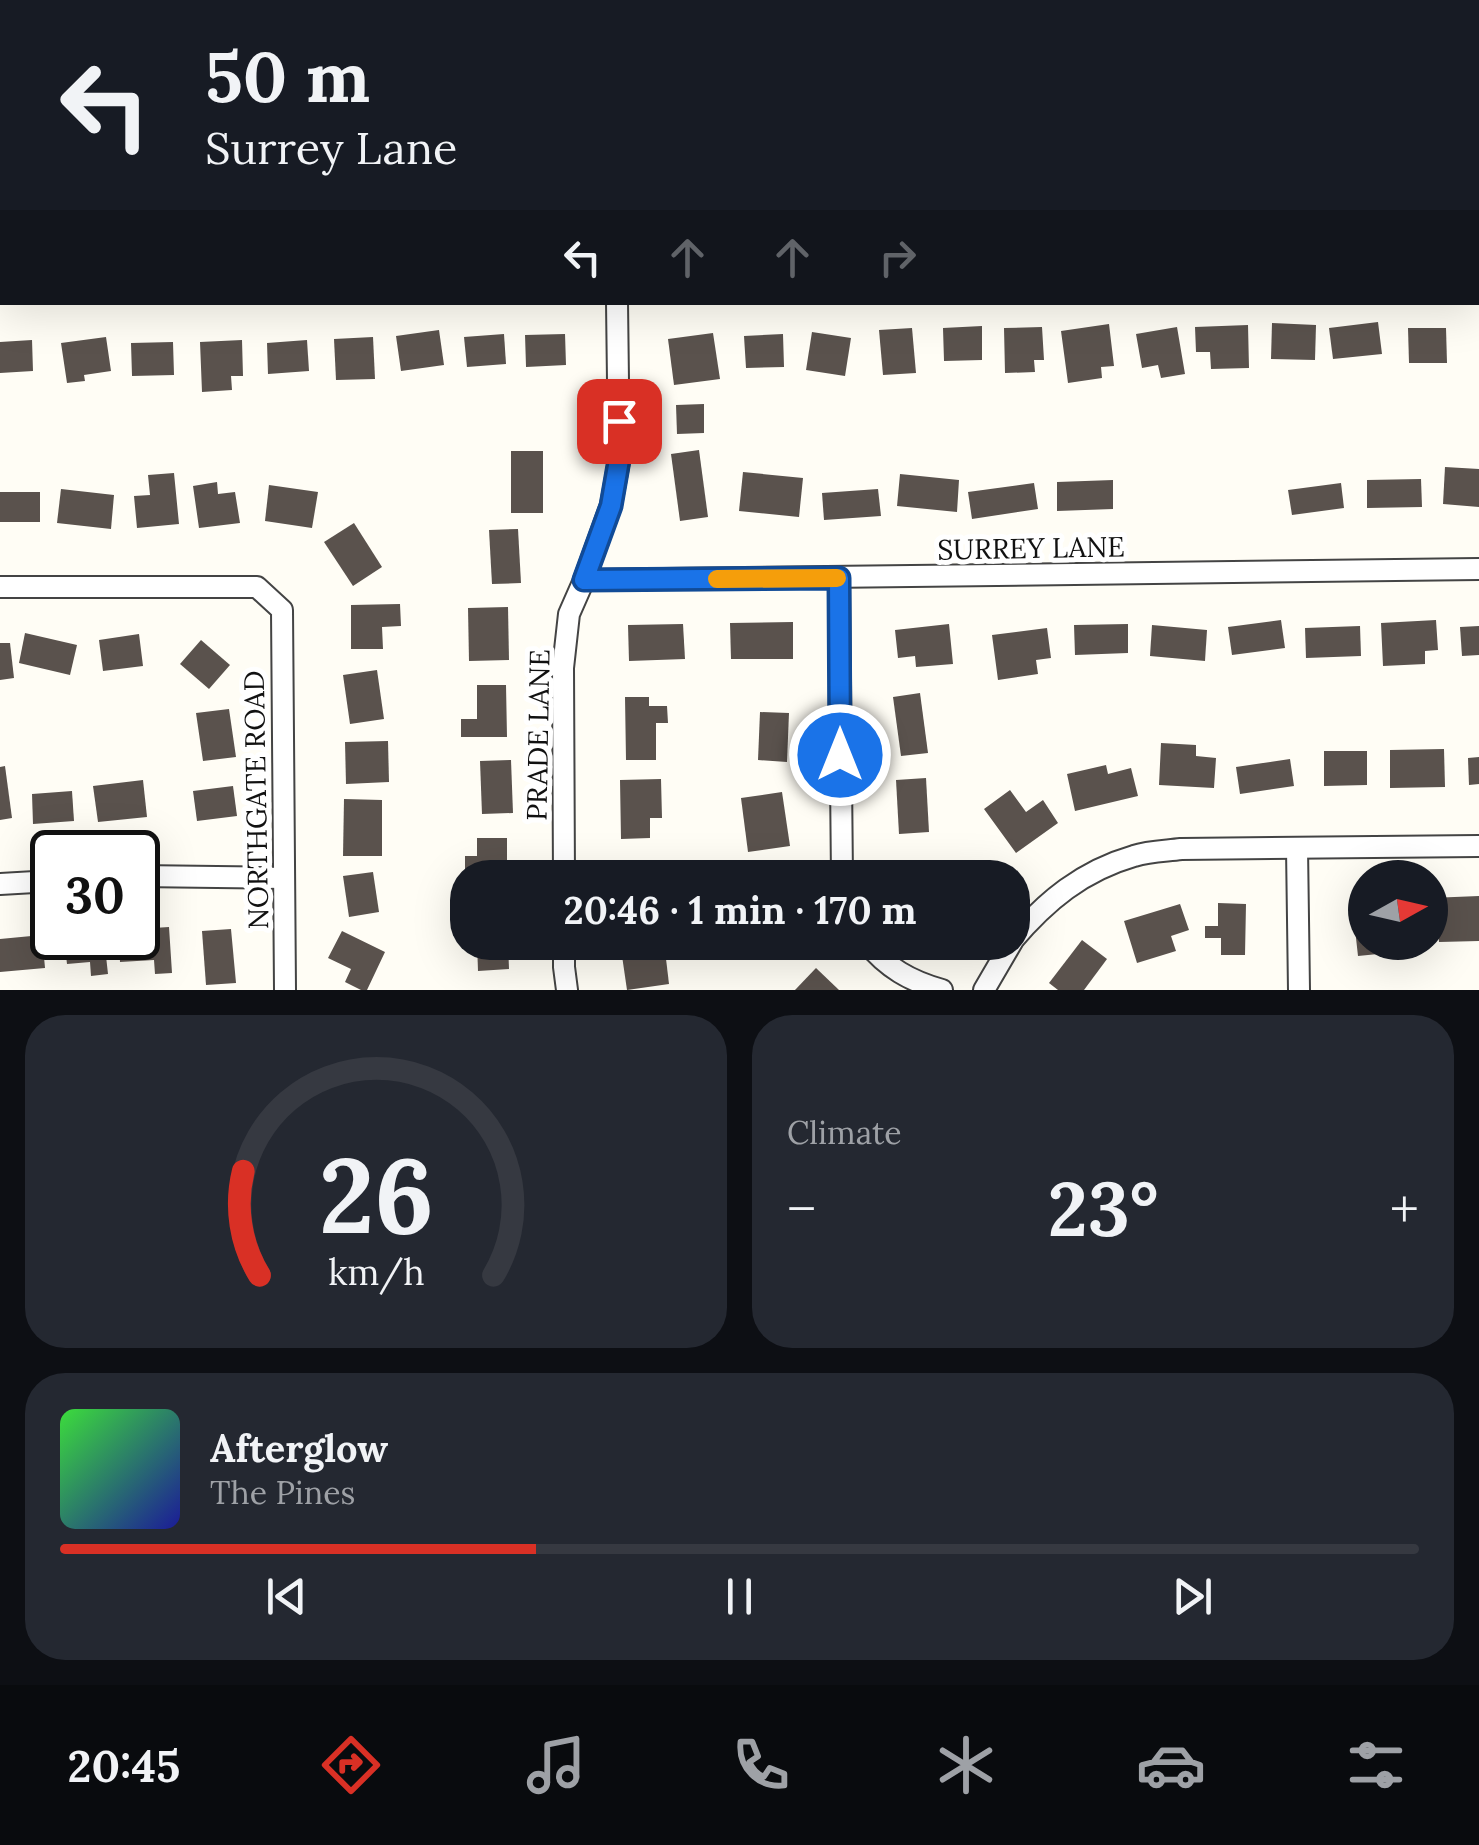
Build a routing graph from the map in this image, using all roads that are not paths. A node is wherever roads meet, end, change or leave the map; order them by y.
1 (618, 305) edge
2 (1479, 569) edge
3 (839, 578) junction
4 (584, 580) junction
5 (0, 587) edge
6 (1479, 846) edge
7 (1298, 848) junction
8 (564, 860) edge
9 (842, 860) edge
10 (160, 876) edge
11 (284, 878) junction
12 (30, 882) edge
13 (0, 884) edge
14 (1030, 920) edge
15 (564, 960) edge
16 (880, 960) edge
17 (1002, 960) edge
18 (286, 990) edge
19 (568, 990) edge
20 (942, 990) edge
21 (984, 990) edge
22 (1300, 990) edge

1 - 4 street, PRADE LANE
2 - 3 street, SURREY LANE
3 - 4 street, SURREY LANE
3 - 9 street
4 - 8 street, PRADE LANE
5 - 11 street, NORTHGATE ROAD
6 - 7 street
7 - 14 street
7 - 22 street
10 - 11 street
11 - 18 street, NORTHGATE ROAD
12 - 13 street
15 - 19 street
16 - 20 street
17 - 21 street

